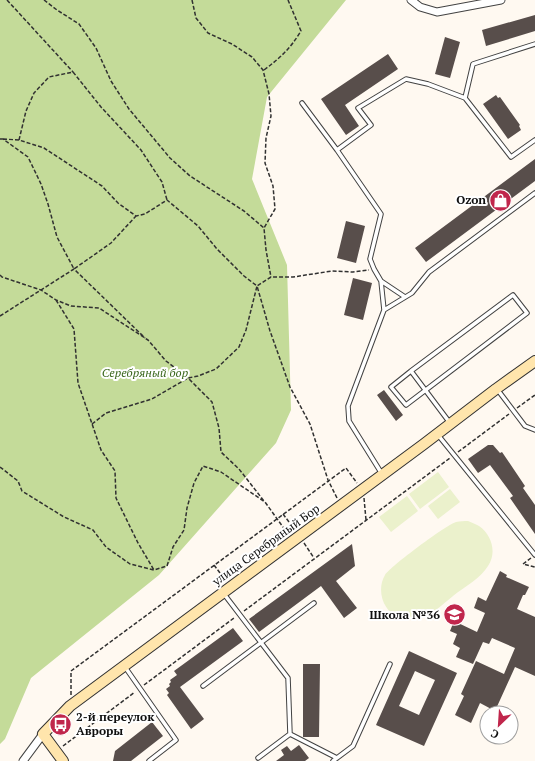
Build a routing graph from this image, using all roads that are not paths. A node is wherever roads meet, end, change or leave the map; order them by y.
1 (411, 0) edge
2 (501, 0) edge
3 (535, 44) edge
4 (465, 98) junction
5 (302, 103) dead end
6 (535, 140) edge
7 (337, 150) junction
8 (535, 193) edge
9 (381, 281) junction
10 (405, 297) junction
11 (384, 310) junction
12 (535, 362) edge
13 (412, 371) junction
14 (426, 389) junction
15 (496, 389) junction
16 (451, 423) junction
17 (535, 430) edge
18 (437, 434) junction
19 (383, 475) junction
20 (535, 556) edge
21 (227, 590) junction
22 (314, 603) dead end
23 (261, 642) junction
24 (390, 664) dead end
25 (124, 666) junction
26 (203, 686) dead end
27 (43, 734) junction
28 (290, 734) junction
29 (258, 758) dead end
30 (338, 758) junction
31 (23, 761) edge
32 (63, 761) edge
33 (149, 761) edge
34 (333, 761) edge

1 - 2 street
3 - 4 lane
4 - 6 lane
4 - 7 lane
5 - 7 lane
7 - 9 lane
8 - 10 lane
9 - 10 lane
9 - 11 lane
10 - 11 lane
11 - 19 lane
12 - 15 street, улица Серебряный Бор
13 - 14 lane
13 - 14 lane
13 - 14 lane
14 - 16 lane
15 - 16 street, улица Серебряный Бор
15 - 17 lane
16 - 18 street, улица Серебряный Бор
18 - 19 street, улица Серебряный Бор
18 - 20 lane
19 - 21 street, улица Серебряный Бор
21 - 23 lane
21 - 25 street, улица Серебряный Бор
22 - 23 lane
23 - 26 lane
23 - 28 lane
24 - 30 lane
25 - 27 street, улица Серебряный Бор
25 - 33 lane
27 - 31 street, улица Серебряный Бор
27 - 32 street
28 - 29 lane
28 - 30 lane
30 - 34 lane

